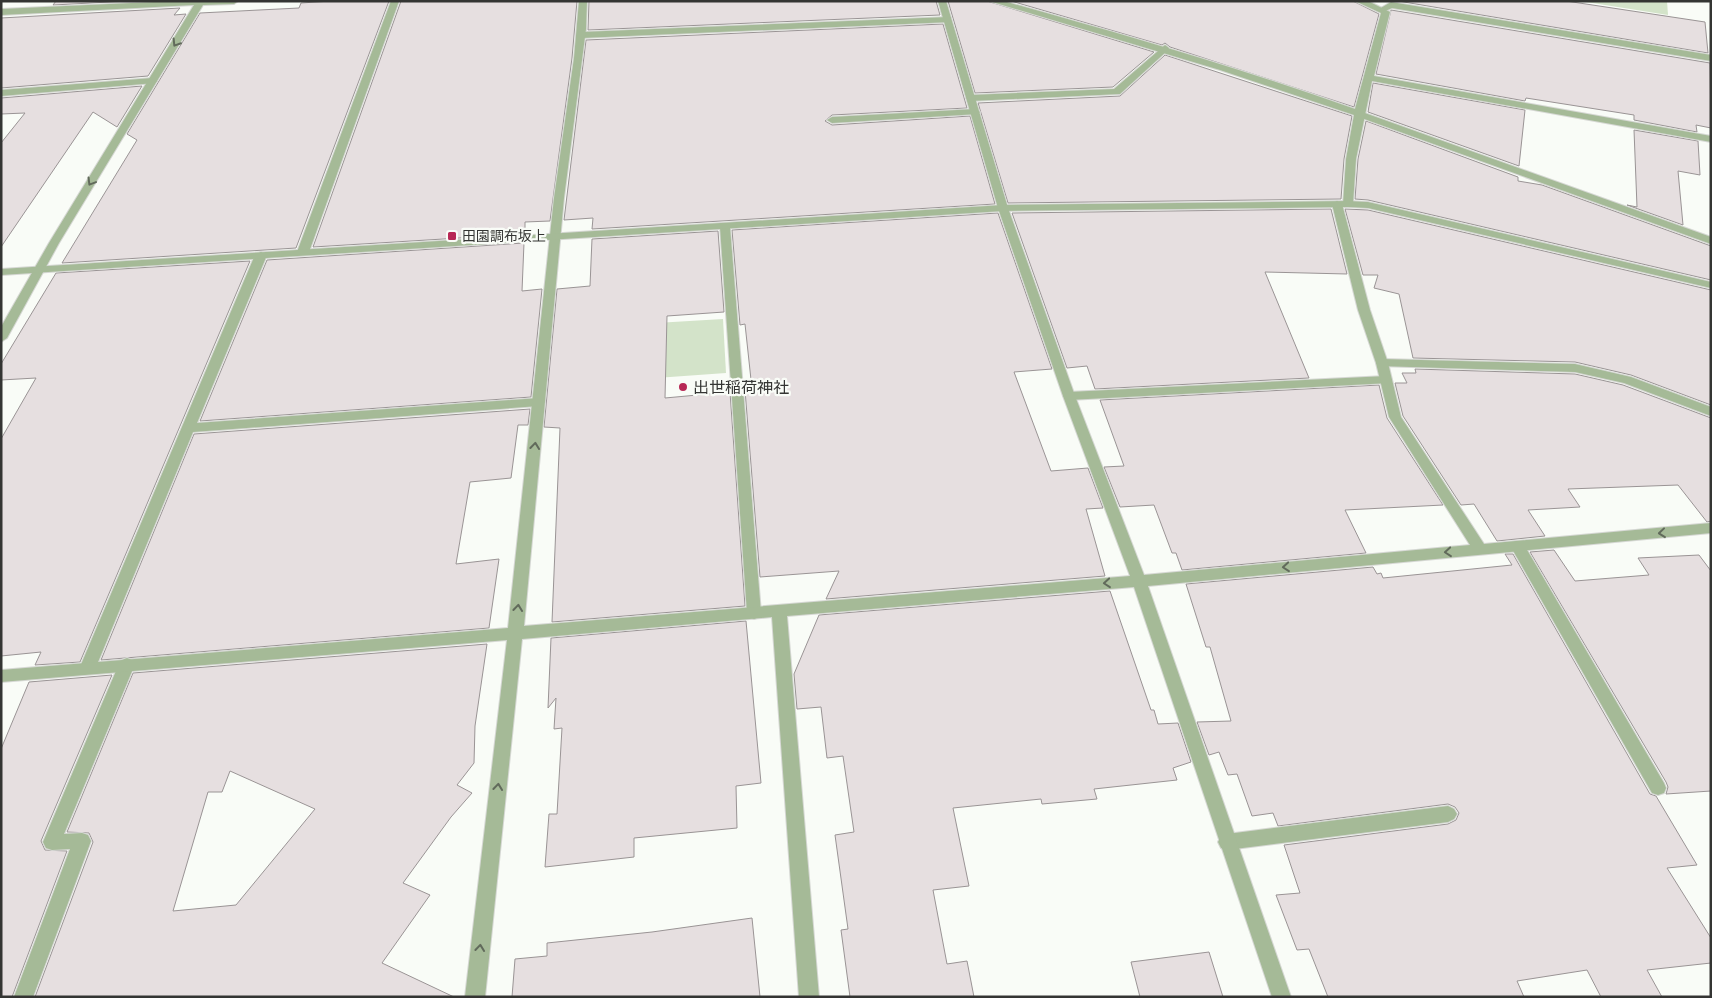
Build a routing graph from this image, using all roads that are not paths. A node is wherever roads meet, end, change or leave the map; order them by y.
1 (234, 1) edge
2 (395, 1) edge
3 (583, 1) edge
4 (942, 1) edge
5 (993, 1) edge
6 (1359, 1) edge
7 (200, 2) edge
8 (1383, 9) junction
9 (1, 12) edge
10 (948, 20) junction
11 (582, 35) junction
12 (1165, 48) junction
13 (1711, 58) edge
14 (1369, 78) junction
15 (152, 81) junction
16 (1, 93) edge
17 (971, 98) junction
18 (975, 112) junction
19 (1359, 114) junction
20 (832, 120) dead end
21 (1711, 139) edge
22 (1343, 204) junction
23 (1003, 208) junction
24 (725, 227) junction
25 (555, 238) junction
26 (1711, 241) edge
27 (303, 252) junction
28 (261, 255) junction
29 (40, 270) junction
30 (1, 272) edge
31 (1711, 285) edge
32 (1, 338) edge
33 (1382, 363) junction
34 (1386, 380) junction
35 (1069, 396) junction
36 (539, 402) junction
37 (1711, 412) edge
38 (188, 428) junction
39 (1711, 528) edge
40 (1518, 547) junction
41 (1480, 549) junction
42 (1139, 581) junction
43 (779, 610) junction
44 (754, 613) junction
45 (515, 633) junction
46 (127, 664) junction
47 (88, 667) junction
48 (1, 676) edge
49 (1658, 788) dead end
50 (1448, 814) dead end
51 (1227, 842) junction
52 (23, 997) edge
53 (475, 997) edge
54 (809, 997) edge
55 (1282, 997) edge

1 - 7 street
2 - 27 street
3 - 11 street
4 - 10 street
5 - 12 street
6 - 8 street
7 - 9 street
7 -> 15 street
8 - 13 street
8 - 14 street
10 - 11 street
10 - 17 street
11 - 25 street
12 - 17 street
12 - 19 street
14 - 19 street
14 - 21 street
15 - 16 street
15 -> 29 street
17 - 18 street
18 - 20 street
18 - 23 street
19 - 22 street
19 - 26 street
22 - 23 street
22 - 31 street
22 - 33 street
23 - 24 street
23 - 35 street
24 - 25 street
24 - 44 street
25 - 27 street
25 - 36 street
27 - 28 street
28 - 29 street
28 - 38 street
29 - 30 street
29 - 32 street
33 - 34 street
33 - 37 street
34 - 35 street
34 - 41 street
35 - 42 street
36 - 38 street
45 -> 36 street
38 - 47 street
39 -> 40 street
40 - 41 street
40 - 49 street
41 -> 42 street
42 -> 43 street
42 - 51 street
43 - 44 street
43 - 54 street
44 - 45 street
45 - 46 street
53 -> 45 street
46 - 47 street
46 - 52 street
47 - 48 street
50 - 51 street
51 - 55 street

